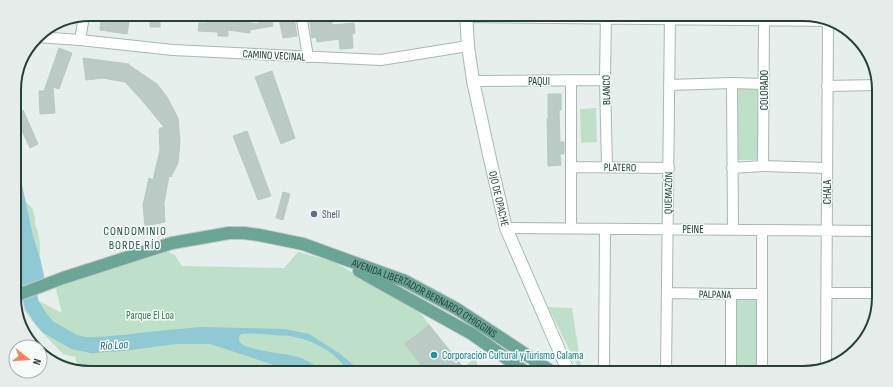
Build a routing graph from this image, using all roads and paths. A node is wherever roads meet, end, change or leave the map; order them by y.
1 (302, 21) edge
2 (466, 21) edge
3 (606, 21) edge
4 (670, 21) edge
5 (764, 21) edge
6 (83, 22) edge
7 (830, 26) edge
8 (46, 38) edge
9 (80, 40) junction
10 (468, 46) junction
11 (308, 57) junction
12 (606, 80) junction
13 (474, 81) junction
14 (571, 81) junction
15 (732, 83) junction
16 (764, 84) junction
17 (669, 85) junction
18 (871, 85) edge
19 (828, 86) junction
20 (763, 166) junction
21 (571, 167) junction
22 (607, 167) junction
23 (669, 168) junction
24 (732, 168) junction
25 (827, 168) junction
26 (506, 228) junction
27 (570, 228) junction
28 (605, 229) junction
29 (668, 229) junction
30 (733, 229) junction
31 (762, 230) junction
32 (827, 230) junction
33 (872, 231) edge
34 (332, 255) junction
35 (667, 293) junction
36 (827, 293) junction
37 (872, 293) edge
38 (21, 294) edge
39 (731, 294) junction
40 (762, 294) junction
41 (826, 362) edge
42 (517, 366) edge
43 (543, 366) edge
44 (566, 366) edge
45 (604, 366) edge
46 (666, 366) edge
47 (731, 366) edge
48 (762, 366) edge

1 - 11 street
2 - 10 main road, OJO DE OPACHE
3 - 12 street, BLANCO
4 - 17 street, QUEMAZÓN
5 - 16 street, COLORADO
6 - 9 street
7 - 19 street, CHALA
8 - 9 street, CAMINO VECINAL
9 - 11 street, CAMINO VECINAL
10 - 11 street, CAMINO VECINAL
10 - 13 main road, OJO DE OPACHE
12 - 14 street, PAQUI
12 - 22 street, BLANCO
13 - 14 street, PAQUI
13 - 26 main road, OJO DE OPACHE
14 - 21 street
15 - 16 street
15 - 17 street
15 - 24 street
16 - 20 street, COLORADO
17 - 23 street, QUEMAZÓN
18 - 19 street
19 - 25 street, CHALA
20 - 24 street
20 - 25 street
21 - 22 street, PLATERO
21 - 27 street
22 - 23 street, PLATERO
23 - 29 street, QUEMAZÓN
24 - 30 street
25 - 32 street, CHALA
26 - 27 street, PEINE
26 - 44 main road, OJO DE OPACHE
27 - 28 street, PEINE
28 - 29 street, PEINE
28 - 45 street
29 - 30 street, PEINE
29 - 35 street, QUEMAZÓN
30 - 31 street, PEINE
31 - 32 street, PEINE
31 - 40 street
32 - 33 street, PEINE
32 - 36 street, CHALA
34 - 38 main road, AVENIDA LIBERTADOR BERNARDO O'HIGGINS
34 - 42 main road, AVENIDA LIBERTADOR BERNARDO O'HIGGINS
34 - 43 main road, AVENIDA LIBERTADOR BERNARDO O'HIGGINS
35 - 39 street, PALPANA
35 - 46 street, QUEMAZÓN
36 - 37 street
36 - 41 street, CHALA
39 - 40 street, PALPANA
39 - 47 street
40 - 48 street

